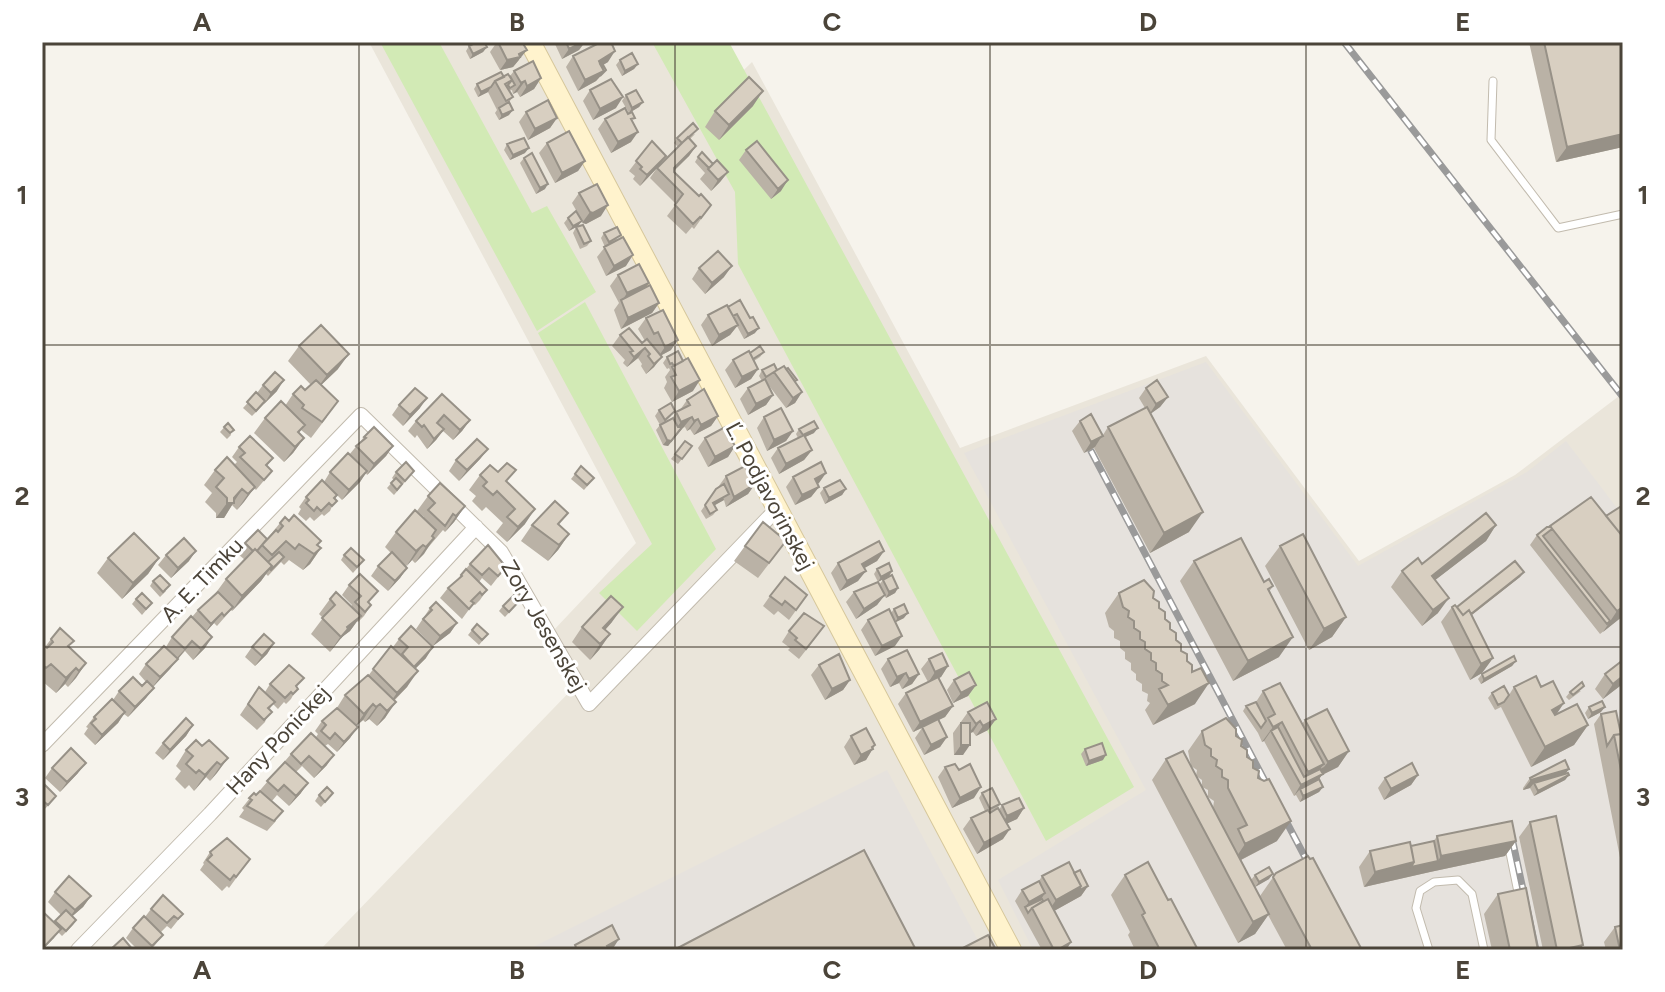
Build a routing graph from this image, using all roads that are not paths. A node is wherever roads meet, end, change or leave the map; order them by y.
1 (530, 42) edge
2 (1493, 81) dead end
3 (1623, 214) edge
4 (361, 415) joint
5 (776, 510) junction
6 (476, 527) junction
7 (42, 745) edge
8 (1508, 842) edge
9 (1521, 904) edge
10 (78, 950) edge
11 (1011, 950) edge
12 (1429, 950) edge
13 (1484, 950) edge

1 - 5 street, Ľ. Podjavorinskej
2 - 3 lane
4 - 6 street, Zory Jesenskej
4 - 7 street, A. E. Timku
5 - 6 street, Zory Jesenskej
5 - 11 street, Ľ. Podjavorinskej
6 - 10 street, Hany Ponickej
8 - 9 lane
12 - 13 lane

